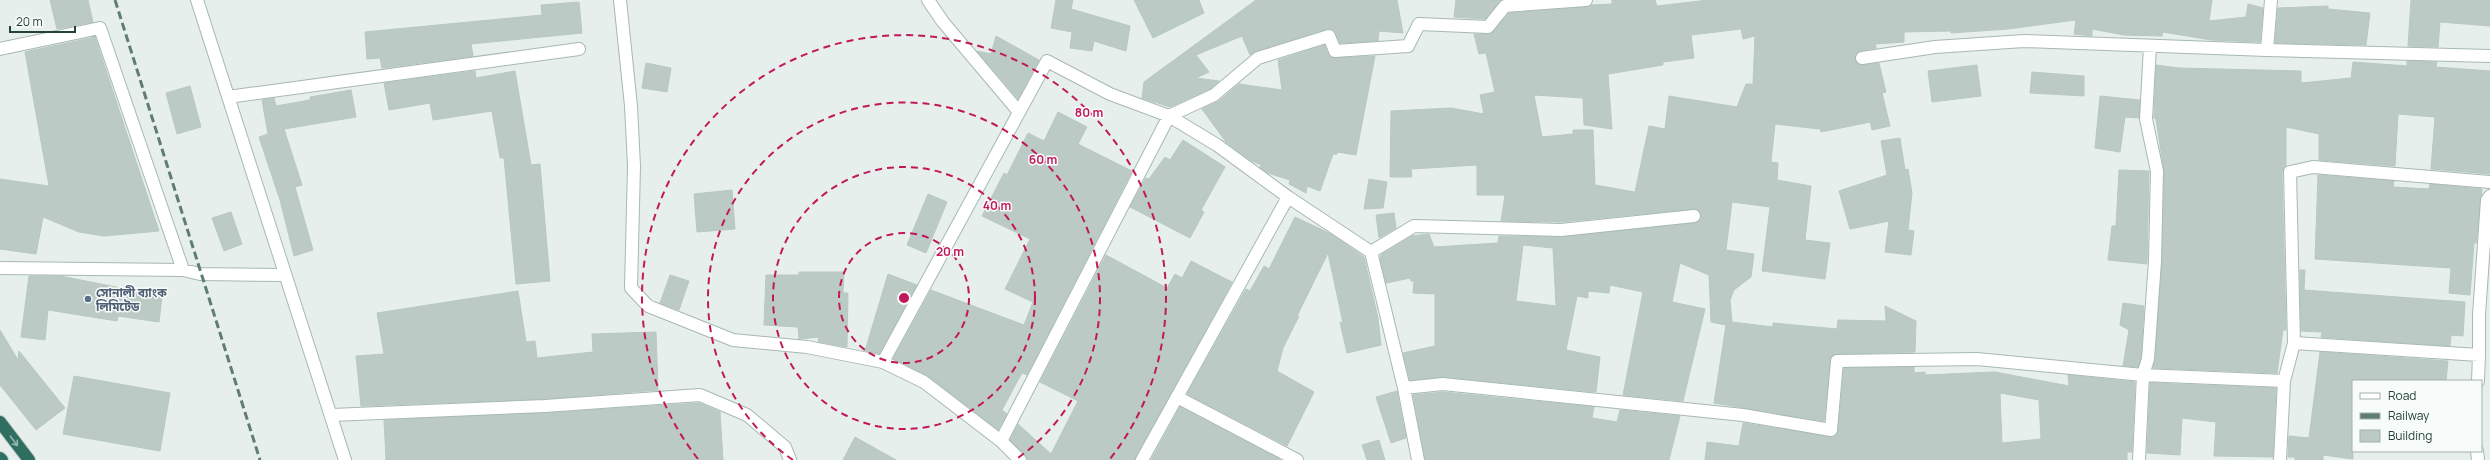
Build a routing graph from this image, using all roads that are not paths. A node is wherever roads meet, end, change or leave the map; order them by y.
1 (197, 0) edge
2 (620, 0) edge
3 (928, 0) edge
4 (1586, 0) edge
5 (2271, 0) edge
6 (2150, 46) junction
7 (0, 49) edge
8 (579, 49) dead end
9 (2267, 50) junction
10 (2490, 56) edge
11 (1862, 58) dead end
12 (228, 97) junction
13 (1020, 112) junction
14 (1169, 116) junction
15 (2490, 182) edge
16 (2490, 196) edge
17 (1288, 197) junction
18 (1694, 216) dead end
19 (1371, 252) junction
20 (0, 268) edge
21 (183, 270) junction
22 (285, 275) junction
23 (2485, 315) edge
24 (2294, 343) junction
25 (2479, 355) junction
26 (883, 362) junction
27 (2142, 375) junction
28 (2478, 380) edge
29 (2284, 382) junction
30 (1404, 388) junction
31 (1176, 397) junction
32 (332, 415) junction
33 (0, 422) edge
34 (1001, 441) junction
35 (29, 460) edge
36 (345, 460) edge
37 (790, 460) edge
38 (1020, 460) edge
39 (1142, 460) edge
40 (1298, 460) edge
41 (1418, 460) edge
42 (2139, 460) edge
43 (2280, 460) edge

1 - 12 street
2 - 26 street
3 - 13 street
4 - 14 street
5 - 9 street
6 - 9 street
6 - 11 street
6 - 27 street
7 - 21 street
8 - 12 street
9 - 10 street
12 - 22 street
13 - 14 street
13 - 26 street
14 - 17 street
14 - 34 street
15 - 24 street
16 - 23 street
17 - 19 street
17 - 31 street
18 - 19 street
19 - 30 street
20 - 21 street
21 - 22 street
22 - 32 street
23 - 25 street
24 - 25 street
24 - 29 street
25 - 28 street
26 - 34 street
27 - 29 street
27 - 30 street
27 - 42 street
29 - 43 street
30 - 41 street
31 - 39 street
31 - 40 street
32 - 36 street
32 - 37 street
33 -> 35 highway
34 - 38 street

